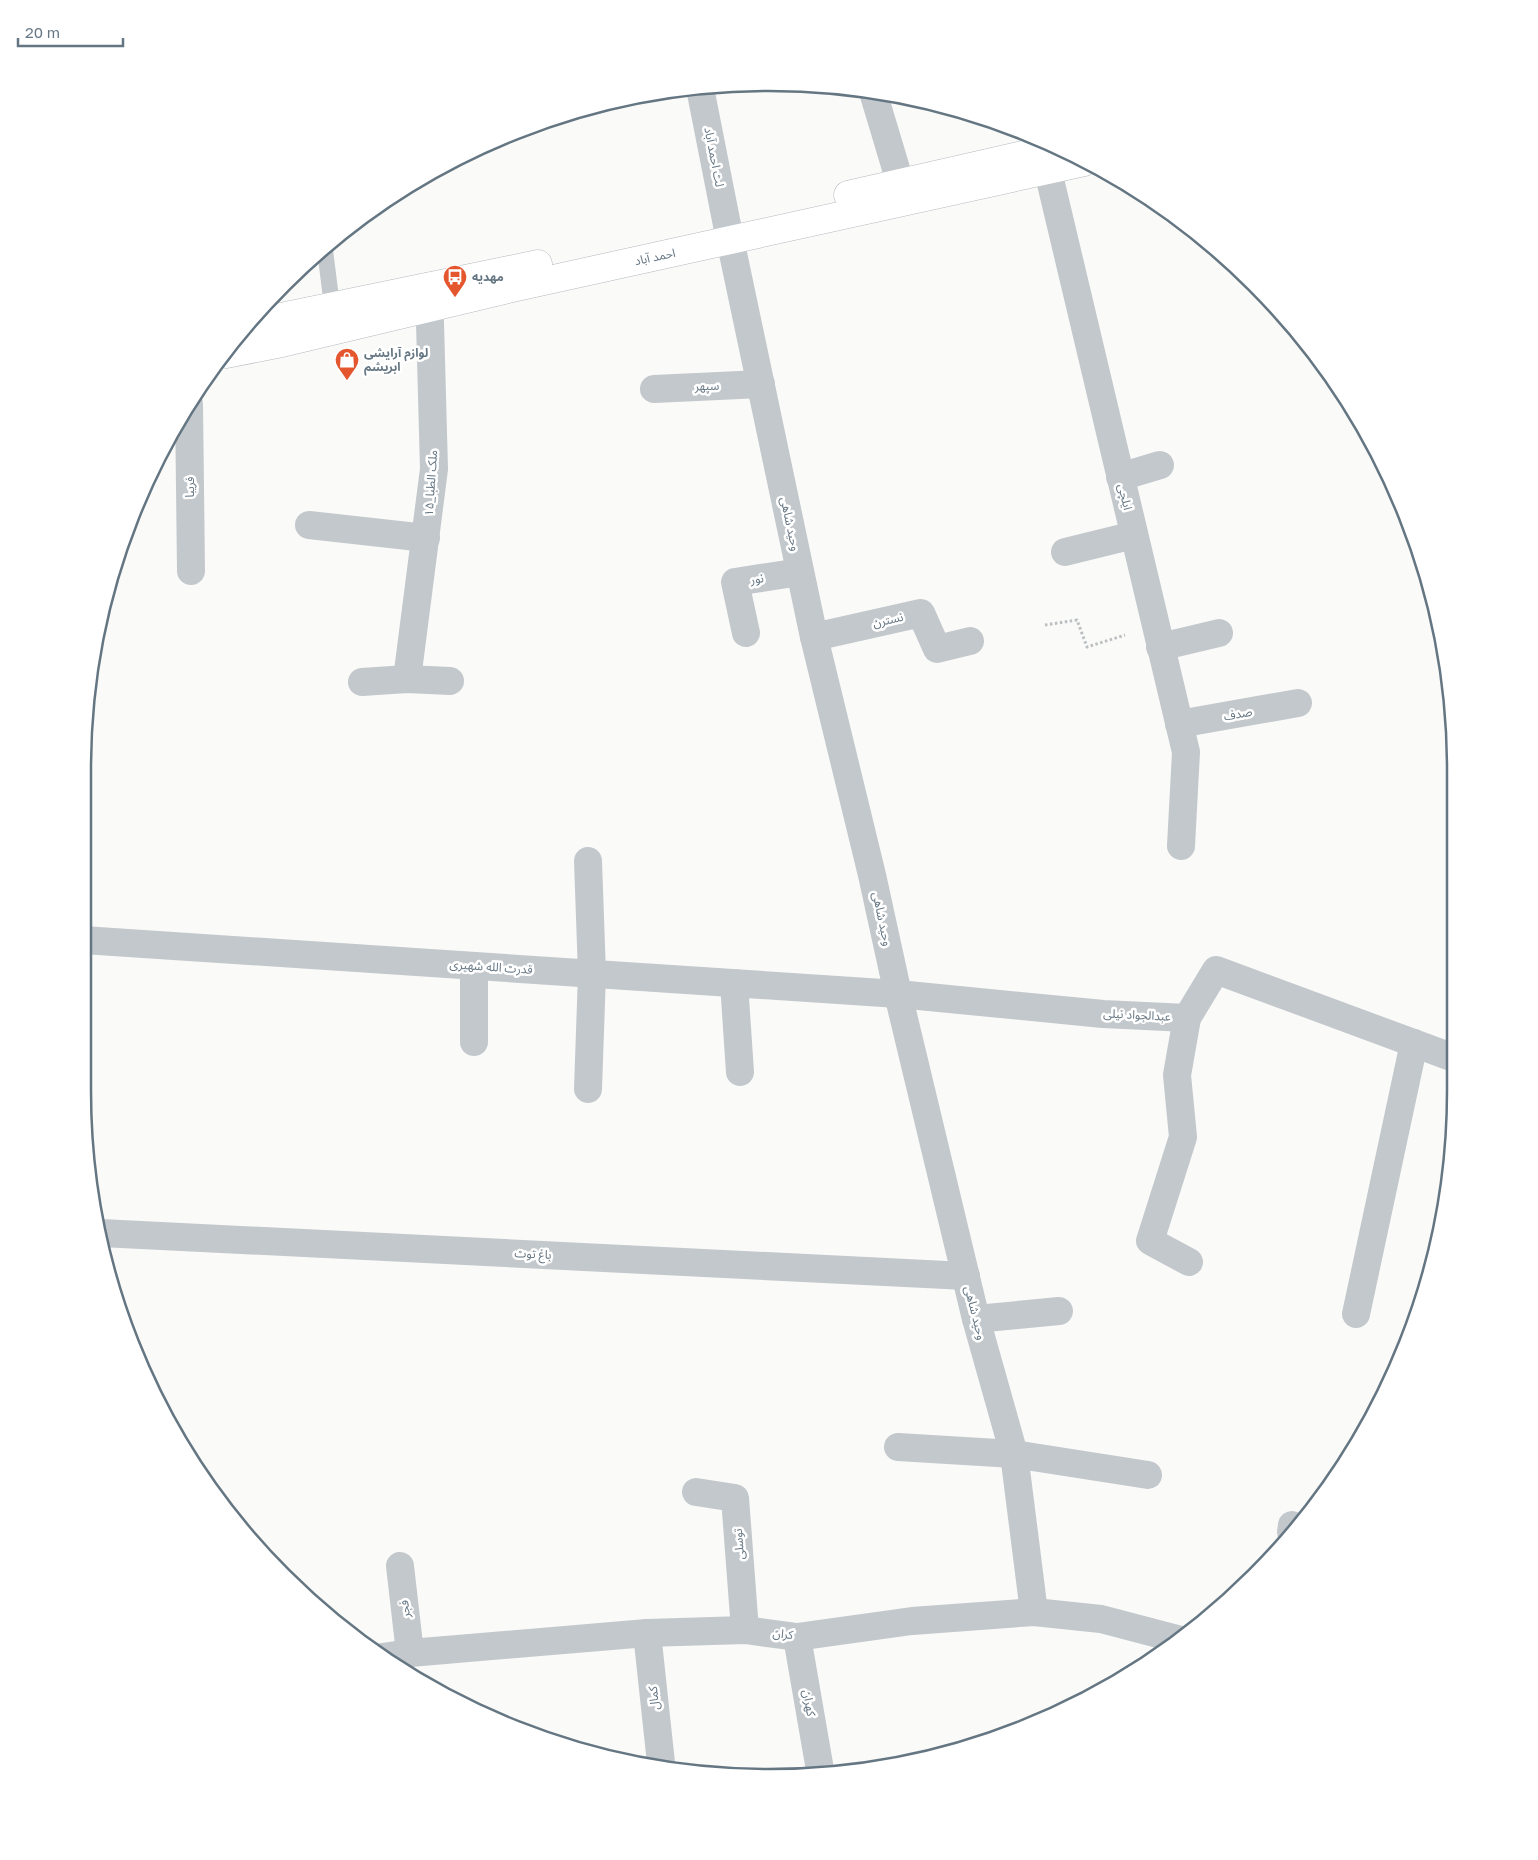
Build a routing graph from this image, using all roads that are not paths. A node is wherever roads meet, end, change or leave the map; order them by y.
1 (701, 95) edge
2 (875, 100) edge
3 (1048, 156) edge
4 (1063, 159) edge
5 (900, 182) junction
6 (728, 233) junction
7 (326, 256) edge
8 (430, 297) junction
9 (332, 306) junction
10 (261, 320) edge
11 (234, 352) edge
12 (761, 384) junction
13 (654, 389) dead end
14 (190, 417) edge
15 (1160, 464) dead end
16 (1120, 477) junction
17 (309, 525) dead end
18 (1134, 535) junction
19 (426, 538) junction
20 (1065, 552) dead end
21 (191, 571) dead end
22 (800, 572) junction
23 (746, 633) dead end
24 (1219, 633) dead end
25 (1157, 636) junction
26 (814, 637) junction
27 (970, 641) dead end
28 (407, 680) junction
29 (450, 681) dead end
30 (362, 682) dead end
31 (1298, 703) dead end
32 (1179, 724) junction
33 (1181, 846) dead end
34 (588, 860) dead end
35 (91, 941) edge
36 (474, 966) junction
37 (592, 974) junction
38 (734, 983) junction
39 (898, 994) junction
40 (1187, 1018) junction
41 (474, 1042) dead end
42 (1414, 1043) junction
43 (1447, 1055) edge
44 (740, 1072) dead end
45 (588, 1089) dead end
46 (106, 1233) edge
47 (1189, 1262) dead end
48 (966, 1276) junction
49 (1059, 1311) dead end
50 (1356, 1314) dead end
51 (976, 1319) junction
52 (898, 1447) dead end
53 (1014, 1454) junction
54 (1148, 1476) dead end
55 (696, 1492) dead end
56 (400, 1566) dead end
57 (1034, 1612) junction
58 (746, 1630) junction
59 (647, 1633) junction
60 (797, 1637) junction
61 (1171, 1637) edge
62 (410, 1653) junction
63 (393, 1655) edge
64 (661, 1760) edge
65 (819, 1766) edge

1 - 6 street, لت احمد آباد
2 - 5 street
3 - 4 main road, احمد آباد
3 - 5 main road, احمد آباد
3 - 6 main road, احمد آباد
3 - 16 street, ایلچی
5 - 6 main road, احمد آباد
6 - 8 main road, احمد آباد
6 - 12 street, وحید شاهی
7 - 9 lane
8 - 9 main road, احمد آباد
8 - 11 main road, احمد آباد
8 - 19 street, ۱۵_ملک الطبا
9 - 10 main road, احمد آباد
12 - 13 street, سپهر
12 - 22 street, وحید شاهی
14 - 21 street, فریبا
15 - 16 street
16 - 18 street, ایلچی
17 - 19 street
18 - 20 street
18 - 25 street, ایلچی
19 - 28 street, ۱۵_ملک الطبا
22 - 23 street, نور
22 - 26 street, وحید شاهی
24 - 25 street
25 - 32 street, ایلچی
26 - 27 street, نسترن
26 - 39 street, وحید شاهی
28 - 29 street
28 - 30 street
31 - 32 street, صدف
32 - 33 street, ایلچی
34 - 37 street
35 - 36 street, قدرت الله شهیری
36 - 37 street, قدرت الله شهیری
36 - 41 street
37 - 38 street, قدرت الله شهیری
37 - 45 street
38 - 39 street, قدرت الله شهیری
38 - 44 street
39 - 40 street, عبدالجواد نیلی
39 - 48 street, وحید شاهی
40 - 42 street, عبدالجواد نیلی
40 - 47 street
42 - 43 street, عبدالجواد نیلی
42 - 50 street
46 - 48 street, باغ توت
48 - 51 street, وحید شاهی
49 - 51 street
51 - 53 street, وحید شاهی
52 - 53 street
53 - 54 street
53 - 57 street, وحید شاهی
55 - 58 street, توسلی
56 - 62 street, فجر
57 - 60 street, کران
57 - 61 street, کران
58 - 59 street, کران
58 - 60 street, کران
59 - 62 street, کران
59 - 64 street, کمال
60 - 65 street, کهران
62 - 63 street, کران

